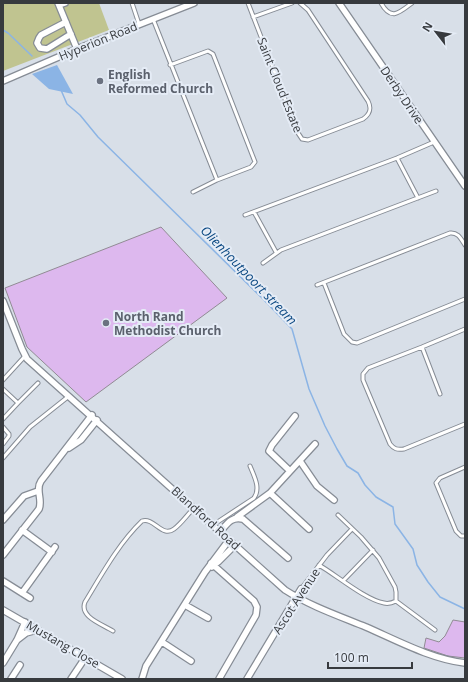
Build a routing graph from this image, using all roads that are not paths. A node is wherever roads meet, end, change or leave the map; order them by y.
1 (132, 3) edge
2 (194, 3) edge
3 (248, 3) edge
4 (292, 3) edge
5 (300, 3) edge
6 (339, 3) edge
7 (380, 3) edge
8 (412, 3) edge
9 (61, 4) edge
10 (253, 17) junction
11 (153, 19) junction
12 (66, 22) junction
13 (139, 24) junction
14 (71, 34) junction
15 (77, 49) junction
16 (170, 64) junction
17 (3, 81) edge
18 (434, 142) junction
19 (396, 158) junction
20 (217, 180) junction
21 (465, 186) edge
22 (436, 191) dead end
23 (193, 192) dead end
24 (418, 198) junction
25 (254, 212) junction
26 (245, 215) dead end
27 (465, 245) edge
28 (276, 252) junction
29 (263, 263) dead end
30 (324, 282) junction
31 (317, 285) dead end
32 (465, 299) edge
33 (3, 301) edge
34 (465, 330) edge
35 (422, 348) junction
36 (25, 356) junction
37 (3, 380) edge
38 (38, 383) dead end
39 (3, 389) edge
40 (440, 394) dead end
41 (69, 396) junction
42 (18, 403) junction
43 (92, 415) junction
44 (295, 416) dead end
45 (3, 419) edge
46 (97, 420) junction
47 (465, 424) edge
48 (3, 427) edge
49 (3, 444) edge
50 (315, 444) dead end
51 (67, 449) junction
52 (3, 458) edge
53 (300, 461) junction
54 (250, 466) dead end
55 (465, 467) edge
56 (290, 471) junction
57 (38, 491) junction
58 (270, 493) junction
59 (334, 500) dead end
60 (194, 507) junction
61 (338, 515) dead end
62 (237, 517) junction
63 (3, 520) edge
64 (213, 525) junction
65 (309, 529) dead end
66 (352, 529) junction
67 (22, 530) junction
68 (220, 532) junction
69 (465, 536) edge
70 (229, 540) junction
71 (235, 545) junction
72 (373, 550) junction
73 (3, 555) edge
74 (288, 558) dead end
75 (212, 564) junction
76 (319, 565) junction
77 (3, 581) edge
78 (343, 581) junction
79 (301, 589) joint
80 (22, 593) junction
81 (296, 597) junction
82 (30, 598) dead end
83 (396, 601) junction
84 (185, 605) junction
85 (3, 610) edge
86 (208, 618) dead end
87 (25, 622) junction
88 (38, 630) junction
89 (435, 630) dead end
90 (113, 631) dead end
91 (17, 640) junction
92 (162, 642) junction
93 (85, 658) junction
94 (191, 661) dead end
95 (3, 663) edge
96 (465, 663) edge
97 (20, 665) dead end
98 (11, 679) edge
99 (71, 679) edge
100 (122, 679) edge
101 (142, 679) edge
102 (219, 679) edge
103 (247, 679) edge

1 - 13 lane
2 - 11 street, Hyperion Road
3 - 10 lane, Saint Cloud Estate
4 - 10 lane
5 - 10 lane, Saint Cloud Estate
6 - 18 street, Derby Drive
7 - 8 lane
9 - 12 street
11 - 13 street, Hyperion Road
11 - 16 lane
12 - 14 street
12 - 14 street
13 - 15 street, Hyperion Road
14 - 15 street
15 - 17 street, Hyperion Road
16 - 20 lane
16 - 20 lane
18 - 19 lane
18 - 21 street, Derby Drive
19 - 24 lane
19 - 25 lane
20 - 23 lane
22 - 24 lane
24 - 28 lane
25 - 26 lane
25 - 28 lane
27 - 30 lane
28 - 29 lane
30 - 31 lane
30 - 32 lane
33 - 36 street, Blandford Road
34 - 35 lane
35 - 40 lane
35 - 47 lane
36 - 37 lane
36 - 41 street, Blandford Road
38 - 42 lane
39 - 42 lane
41 - 43 street, Blandford Road
41 - 52 lane
42 - 45 lane
43 - 46 street, Blandford Road
43 - 51 street
44 - 56 street
46 - 51 street
46 - 60 street, Blandford Road
48 - 49 lane
50 - 53 street
51 - 57 street
53 - 56 street
53 - 59 street
54 - 64 lane
55 - 69 lane
56 - 58 street
57 - 63 street
57 - 67 street
58 - 62 street
58 - 65 street
60 - 64 street, Blandford Road
60 - 90 lane
61 - 66 lane
62 - 68 street
62 - 74 street
64 - 68 street, Blandford Road
66 - 72 lane
66 - 76 lane, Ascot Avenue
67 - 73 street
67 - 80 street
68 - 70 street, Blandford Road
70 - 71 street, Blandford Road
70 - 75 street
71 - 75 street
71 - 81 street, Blandford Road
72 - 78 lane
72 - 83 lane
75 - 84 street
75 - 102 street
76 - 78 lane
76 - 79 lane, Ascot Avenue
77 - 80 street
78 - 83 lane
79 - 81 street, Ascot Avenue
80 - 82 street
81 - 96 street, Blandford Road
81 - 103 street, Ascot Avenue
83 - 89 lane
84 - 86 street
84 - 92 street
85 - 87 street, Mustang Close
87 - 88 street, Mustang Close
87 - 91 street
88 - 91 street
88 - 93 street, Mustang Close
91 - 95 street
92 - 94 street
92 - 101 street
93 - 99 street
93 - 100 street, Mustang Close
97 - 98 street

